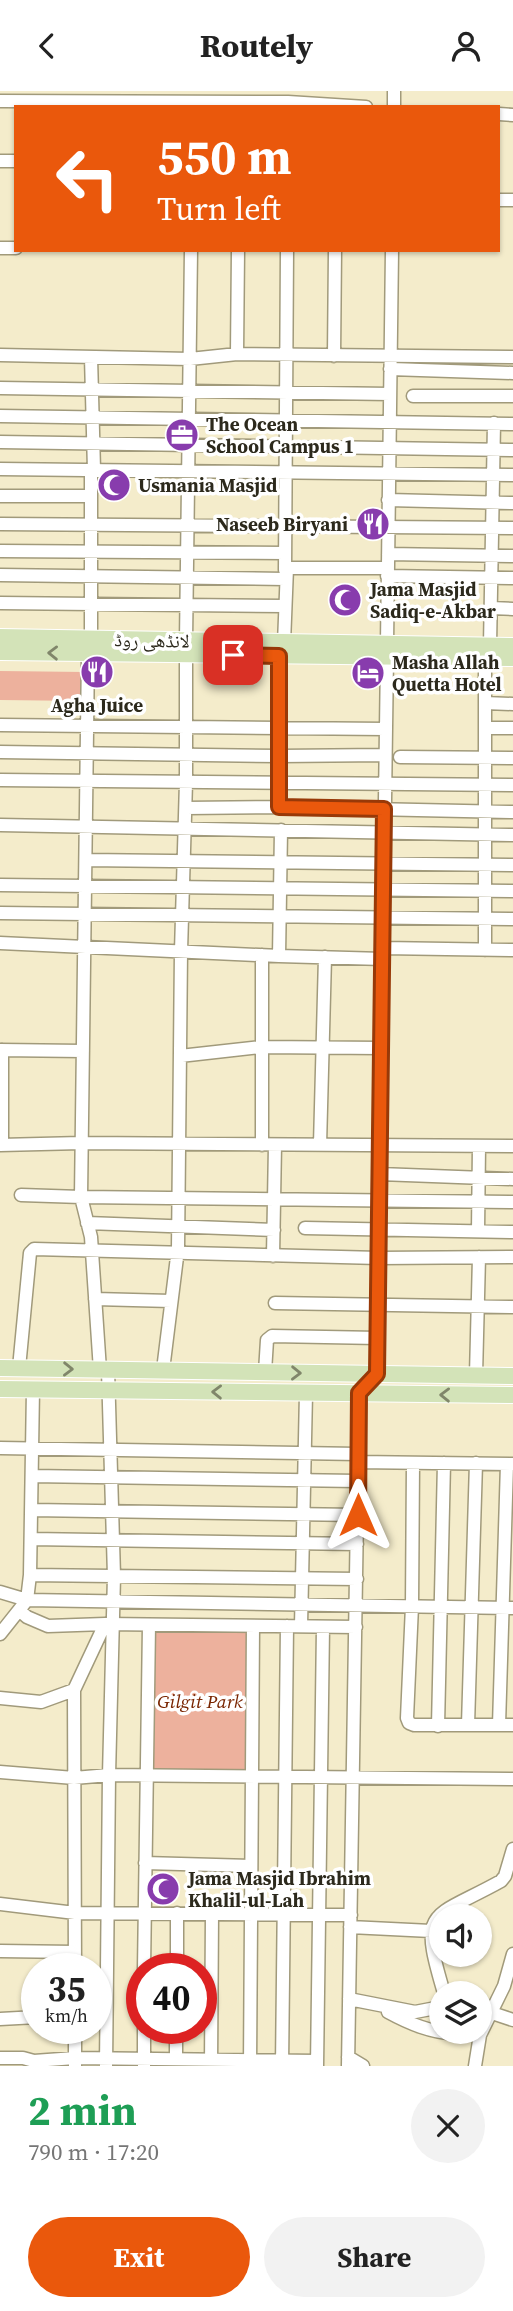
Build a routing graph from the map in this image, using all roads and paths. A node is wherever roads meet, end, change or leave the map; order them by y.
1 (94, 100) edge
2 (192, 100) edge
3 (288, 100) edge
4 (0, 101) edge
5 (344, 105) edge
6 (191, 252) edge
7 (238, 252) edge
8 (287, 252) edge
9 (335, 252) edge
10 (392, 252) edge
11 (237, 354) junction
12 (0, 355) edge
13 (286, 355) junction
14 (334, 356) junction
15 (91, 357) junction
16 (513, 357) edge
17 (190, 359) junction
18 (390, 363) junction
19 (513, 373) edge
20 (0, 388) edge
21 (92, 390) junction
22 (190, 391) junction
23 (286, 392) junction
24 (390, 394) junction
25 (413, 396) dead end
26 (513, 396) edge
27 (0, 416) edge
28 (93, 418) junction
29 (189, 419) junction
30 (285, 421) junction
31 (390, 422) junction
32 (494, 423) junction
33 (513, 424) edge
34 (0, 442) edge
35 (93, 443) junction
36 (189, 445) junction
37 (285, 446) junction
38 (389, 447) junction
39 (494, 450) junction
40 (513, 450) edge
41 (0, 469) edge
42 (93, 470) junction
43 (189, 471) junction
44 (285, 472) junction
45 (389, 474) junction
46 (493, 475) junction
47 (513, 475) edge
48 (0, 496) edge
49 (91, 496) junction
50 (388, 500) junction
51 (493, 503) junction
52 (513, 503) edge
53 (0, 524) edge
54 (91, 524) junction
55 (188, 524) junction
56 (285, 525) junction
57 (388, 527) junction
58 (492, 528) junction
59 (513, 529) edge
60 (0, 551) edge
61 (91, 552) junction
62 (188, 552) junction
63 (285, 553) junction
64 (388, 554) junction
65 (492, 555) junction
66 (513, 556) edge
67 (388, 572) junction
68 (285, 574) junction
69 (0, 575) edge
70 (91, 576) junction
71 (187, 578) junction
72 (491, 578) junction
73 (513, 578) edge
74 (0, 603) edge
75 (91, 604) junction
76 (187, 605) junction
77 (284, 606) junction
78 (491, 608) junction
79 (513, 609) edge
80 (0, 637) edge
81 (90, 646) junction
82 (513, 646) edge
83 (186, 648) junction
84 (282, 649) junction
85 (387, 650) junction
86 (0, 652) edge
87 (487, 652) junction
88 (513, 658) edge
89 (485, 703) junction
90 (513, 704) edge
91 (0, 725) edge
92 (88, 725) junction
93 (186, 726) junction
94 (279, 727) junction
95 (485, 727) junction
96 (513, 728) edge
97 (386, 729) junction
98 (0, 752) edge
99 (87, 753) junction
100 (186, 754) junction
101 (385, 755) junction
102 (279, 756) junction
103 (400, 757) dead end
104 (485, 757) junction
105 (513, 758) edge
106 (0, 780) edge
107 (87, 781) junction
108 (186, 782) junction
109 (279, 783) junction
110 (385, 784) junction
111 (485, 785) junction
112 (513, 785) edge
113 (279, 807) junction
114 (186, 808) junction
115 (384, 809) junction
116 (485, 811) junction
117 (513, 812) edge
118 (0, 825) edge
119 (86, 826) junction
120 (185, 828) junction
121 (281, 830) junction
122 (384, 832) junction
123 (485, 835) junction
124 (513, 835) edge
125 (86, 860) junction
126 (184, 862) junction
127 (280, 862) junction
128 (384, 864) junction
129 (485, 865) junction
130 (513, 865) edge
131 (0, 885) edge
132 (86, 886) junction
133 (183, 887) junction
134 (280, 888) junction
135 (383, 890) junction
136 (485, 891) junction
137 (513, 891) edge
138 (0, 913) edge
139 (86, 914) junction
140 (182, 916) junction
141 (280, 917) junction
142 (383, 918) junction
143 (485, 919) junction
144 (513, 919) edge
145 (0, 943) edge
146 (86, 946) junction
147 (485, 950) junction
148 (513, 950) edge
149 (181, 951) junction
150 (383, 953) junction
151 (262, 955) junction
152 (279, 956) junction
153 (325, 957) junction
154 (261, 1047) junction
155 (323, 1048) junction
156 (382, 1048) junction
157 (1, 1050) edge
158 (83, 1051) junction
159 (180, 1056) junction
160 (81, 1143) junction
161 (179, 1144) junction
162 (1, 1145) edge
163 (268, 1145) junction
164 (320, 1145) junction
165 (380, 1146) junction
166 (479, 1146) junction
167 (513, 1146) edge
168 (380, 1174) junction
169 (478, 1179) junction
170 (513, 1179) edge
171 (21, 1195) dead end
172 (81, 1198) junction
173 (178, 1198) junction
174 (275, 1199) junction
175 (379, 1201) junction
176 (478, 1202) junction
177 (513, 1202) edge
178 (87, 1223) junction
179 (178, 1228) junction
180 (305, 1228) dead end
181 (379, 1229) junction
182 (274, 1230) junction
183 (478, 1231) junction
184 (513, 1232) edge
185 (92, 1252) junction
186 (177, 1254) junction
187 (274, 1256) junction
188 (479, 1257) junction
189 (513, 1257) edge
190 (379, 1258) junction
191 (94, 1299) junction
192 (171, 1301) junction
193 (275, 1303) dead end
194 (378, 1305) junction
195 (477, 1307) junction
196 (513, 1307) edge
197 (378, 1338) junction
198 (0, 1368) edge
199 (19, 1368) junction
200 (104, 1370) junction
201 (163, 1370) junction
202 (265, 1372) junction
203 (377, 1374) junction
204 (476, 1375) junction
205 (513, 1376) edge
206 (0, 1389) edge
207 (33, 1389) junction
208 (109, 1390) junction
209 (306, 1393) junction
210 (359, 1393) junction
211 (513, 1395) edge
212 (0, 1448) edge
213 (33, 1449) junction
214 (112, 1450) junction
215 (305, 1454) junction
216 (358, 1458) junction
217 (413, 1463) junction
218 (444, 1463) junction
219 (476, 1464) junction
220 (510, 1464) edge
221 (32, 1476) junction
222 (113, 1478) junction
223 (304, 1480) junction
224 (358, 1481) junction
225 (32, 1510) junction
226 (114, 1512) junction
227 (303, 1514) junction
228 (358, 1515) junction
229 (31, 1539) junction
230 (114, 1540) junction
231 (303, 1543) junction
232 (357, 1544) junction
233 (30, 1575) junction
234 (114, 1576) junction
235 (302, 1577) junction
236 (357, 1579) junction
237 (0, 1593) edge
238 (114, 1600) junction
239 (302, 1603) junction
240 (23, 1605) junction
241 (356, 1605) junction
242 (412, 1606) junction
243 (440, 1606) junction
244 (471, 1607) junction
245 (509, 1609) edge
246 (109, 1624) junction
247 (149, 1625) junction
248 (253, 1626) junction
249 (287, 1626) junction
250 (301, 1626) junction
251 (323, 1627) junction
252 (356, 1627) junction
253 (0, 1634) edge
254 (74, 1690) junction
255 (0, 1698) edge
256 (468, 1725) junction
257 (506, 1725) edge
258 (438, 1726) junction
259 (0, 1772) edge
260 (109, 1775) junction
261 (147, 1776) junction
262 (74, 1777) junction
263 (253, 1777) junction
264 (285, 1777) junction
265 (322, 1777) junction
266 (354, 1778) junction
267 (513, 1779) edge
268 (513, 1849) edge
269 (145, 1863) junction
270 (251, 1866) junction
271 (0, 1904) edge
272 (456, 1904) edge
273 (107, 1912) junction
274 (144, 1912) junction
275 (75, 1913) junction
276 (177, 1913) junction
277 (212, 1913) junction
278 (251, 1913) junction
279 (284, 1914) junction
280 (319, 1915) junction
281 (351, 1921) junction
282 (429, 1931) edge
283 (0, 1951) edge
284 (75, 1952) joint
285 (144, 1953) edge
286 (177, 1953) edge
287 (513, 1954) edge
288 (349, 1999) junction
289 (492, 2002) edge
290 (379, 2006) junction
291 (429, 2009) edge
292 (492, 2013) edge
293 (21, 2018) edge
294 (0, 2019) edge
295 (513, 2020) edge
296 (429, 2031) edge
297 (75, 2044) edge
298 (144, 2044) edge
299 (176, 2044) edge
300 (479, 2044) edge
301 (0, 2058) edge
302 (75, 2062) edge
303 (106, 2062) edge
304 (348, 2062) edge
305 (144, 2063) edge
306 (176, 2063) edge
307 (282, 2063) edge
308 (317, 2063) edge
309 (211, 2064) edge
310 (250, 2064) edge
311 (363, 2066) edge
312 (475, 2066) edge

1 - 2 street
1 - 4 street
2 - 3 street
3 - 5 street
6 - 17 street
7 - 11 street
8 - 13 street
9 - 14 street
10 - 18 street
11 - 13 street
11 - 17 street
12 - 15 street
13 - 14 street
13 - 23 street
14 - 18 street
15 - 17 street
15 - 21 street
16 - 18 street
17 - 22 street
18 - 19 street
18 - 24 street
20 - 21 street
21 - 22 street
21 - 28 street
22 - 23 street
22 - 29 street
23 - 24 street
23 - 30 street
24 - 31 street
25 - 26 street
27 - 28 street
28 - 29 street
28 - 35 street
29 - 30 street
29 - 36 street
30 - 31 street
30 - 37 street
31 - 32 street
31 - 38 street
32 - 33 street
32 - 39 street
34 - 35 street
35 - 36 street
35 - 42 street
36 - 37 street
36 - 43 street
37 - 38 street
37 - 44 street
38 - 39 street
38 - 45 street
39 - 40 street
39 - 46 street
41 - 42 street
42 - 43 street
42 - 49 street
43 - 44 street
43 - 55 street
44 - 45 street
44 - 56 street
45 - 46 street
45 - 50 street
46 - 47 street
46 - 51 street
48 - 49 street
49 - 54 street
50 - 51 street
50 - 57 street
51 - 52 street
51 - 58 street
53 - 54 street
54 - 55 street
54 - 61 street
55 - 56 street
55 - 62 street
56 - 57 street
56 - 63 street
57 - 58 street
57 - 64 street
58 - 59 street
58 - 65 street
60 - 61 street
61 - 62 street
61 - 70 street
62 - 63 street
62 - 71 street
63 - 68 street
64 - 65 street
64 - 67 street
65 - 66 street
65 - 72 street
67 - 68 street
67 - 72 street
67 - 85 street
68 - 71 street
68 - 77 street
69 - 70 street
70 - 71 street
70 - 75 street
71 - 76 street
72 - 73 street
72 - 78 street
74 - 75 street
75 - 76 street
75 - 81 street
76 - 77 street
76 - 83 street
77 - 84 street
78 - 79 street
78 - 87 street
80 - 81 main road, لانڈھی روڈ
81 - 83 main road, لانڈھی روڈ
81 -> 86 main road, لانڈھی روڈ
81 - 92 street
82 - 87 main road, لانڈھی روڈ
83 - 84 main road, لانڈھی روڈ
83 - 93 street
84 - 85 main road, لانڈھی روڈ
84 - 94 street
85 - 87 main road, لانڈھی روڈ
85 - 97 street
87 - 88 main road, لانڈھی روڈ
87 - 89 street
89 - 90 street
89 - 95 street
91 - 92 street
92 - 93 street
92 - 99 street
93 - 94 street
93 - 100 street
94 - 97 street
94 - 102 street
95 - 96 street
95 - 104 street
97 - 101 street
98 - 99 street
99 - 100 street
99 - 107 street
100 - 102 street
100 - 108 street
101 - 102 street
101 - 110 street
102 - 109 street
103 - 104 street
104 - 105 street
104 - 111 street
106 - 107 street
107 - 108 street
107 - 119 street
108 - 109 street
108 - 114 street
109 - 110 street
109 - 113 street
110 - 111 street
110 - 115 street
111 - 112 street
111 - 116 street
113 - 114 street
113 - 115 street
114 - 120 street
115 - 116 street
115 - 122 street
116 - 117 street
116 - 123 street
118 - 119 street
119 - 120 street
119 - 125 street
120 - 121 street
120 - 126 street
121 - 122 street
121 - 127 street
122 - 123 street
122 - 128 street
123 - 124 street
123 - 129 street
125 - 126 street
125 - 132 street
126 - 127 street
126 - 133 street
127 - 128 street
127 - 134 street
128 - 129 street
128 - 135 street
129 - 130 street
129 - 136 street
131 - 132 street
132 - 133 street
132 - 139 street
133 - 134 street
133 - 140 street
134 - 135 street
134 - 141 street
135 - 136 street
135 - 142 street
136 - 137 street
136 - 143 street
138 - 139 street
139 - 140 street
139 - 146 street
140 - 141 street
140 - 149 street
141 - 142 street
141 - 152 street
142 - 143 street
142 - 150 street
143 - 144 street
143 - 147 street
145 - 146 street
146 - 149 street
146 - 158 street
147 - 148 street
147 - 150 street
149 - 151 street
149 - 159 street
150 - 153 street
150 - 156 street
151 - 152 street
151 - 154 street
152 - 153 street
153 - 155 street
154 - 155 street
154 - 159 street
154 - 163 street
155 - 156 street
155 - 164 street
156 - 165 street
157 - 158 street
157 - 162 street
158 - 160 street
159 - 161 street
160 - 161 street
160 - 162 street
160 - 172 street
161 - 163 street
161 - 173 street
163 - 164 street
163 - 174 street
164 - 165 street
165 - 166 street
165 - 168 street
166 - 167 street
166 - 169 street
168 - 169 street
168 - 175 street
169 - 170 street
169 - 176 street
171 - 172 street
172 - 173 street
172 - 178 street
173 - 174 street
173 - 179 street
174 - 175 street
174 - 182 street
175 - 176 street
175 - 181 street
176 - 177 street
176 - 183 street
178 - 179 street
178 - 185 street
179 - 182 street
179 - 186 street
180 - 181 street
181 - 183 street
181 - 190 street
182 - 187 street
183 - 184 street
185 - 186 street
185 - 191 street
185 - 199 street
186 - 187 street
186 - 192 street
187 - 190 street
188 - 189 street
188 - 190 street
188 - 195 street
190 - 194 street
191 - 192 street
191 - 200 street
192 - 201 street
193 - 194 street
194 - 195 street
194 - 197 street
195 - 196 street
195 - 204 street
197 - 202 street
197 - 203 street
198 - 199 main road
199 -> 200 main road
200 - 201 main road
200 - 208 street
201 - 202 main road
202 -> 203 main road
203 - 204 main road
203 - 210 street
204 - 205 main road
206 - 207 main road
207 - 208 main road
207 - 213 street
209 -> 208 main road
208 - 214 street
209 - 210 main road
209 - 215 street
211 -> 210 main road
210 - 216 street
212 - 213 street
213 - 214 street
213 - 221 street
214 - 215 street
214 - 222 street
215 - 216 street
215 - 223 street
216 - 217 street
216 - 224 street
217 - 218 street
217 - 242 street
218 - 219 street
218 - 243 street
219 - 220 street
219 - 244 street
220 - 245 street
221 - 222 street
221 - 225 street
222 - 223 street
222 - 226 street
223 - 224 street
223 - 227 street
224 - 228 street
225 - 226 street
225 - 229 street
226 - 227 street
226 - 230 street
227 - 228 street
227 - 231 street
228 - 232 street
229 - 230 street
229 - 233 street
230 - 231 street
230 - 234 street
231 - 232 street
231 - 235 street
232 - 236 street
233 - 234 street
233 - 240 street
234 - 235 street
234 - 238 street
235 - 236 street
235 - 239 street
236 - 241 street
237 - 240 street
238 - 239 street
238 - 240 street
238 - 246 street
239 - 241 street
239 - 250 street
240 - 246 street
240 - 253 street
241 - 242 street
241 - 252 street
242 - 243 street
242 - 258 street
243 - 244 street
243 - 258 street
244 - 245 street
244 - 256 street
245 - 257 street
246 - 247 street
246 - 254 street
246 - 260 street
247 - 248 street
247 - 261 street
248 - 249 street
248 - 263 street
249 - 250 street
249 - 264 street
250 - 251 street
251 - 252 street
251 - 265 street
252 - 266 street
254 - 255 street
254 - 262 street
256 - 257 street
256 - 258 street
259 - 262 street
260 - 261 street
260 - 262 street
260 - 273 street
261 - 263 street
261 - 269 street
262 - 275 street
263 - 264 street
263 - 270 street
264 - 265 street
264 - 279 street
265 - 266 street
265 - 280 street
266 - 267 street
266 - 281 street
268 - 272 street
269 - 270 street
269 - 274 street
270 - 278 street
271 - 275 street
273 - 274 street
273 - 275 street
273 - 303 street
274 - 276 street
274 - 285 street
275 - 284 street
276 - 277 street
276 - 286 street
277 - 278 street
277 - 309 street
278 - 279 street
278 - 310 street
279 - 280 street
279 - 307 street
280 - 281 street
280 - 308 street
281 - 282 street
281 - 288 street
283 - 284 street
287 - 289 street
288 - 290 street
288 - 304 street
290 - 291 street
290 - 296 street
292 - 295 street
293 - 294 street
297 - 302 street
298 - 305 street
299 - 306 street
300 - 312 street
301 - 302 street
302 - 303 street
303 - 305 street
304 - 311 street
305 - 306 street
306 - 309 street
307 - 308 street
307 - 310 street
309 - 310 street

